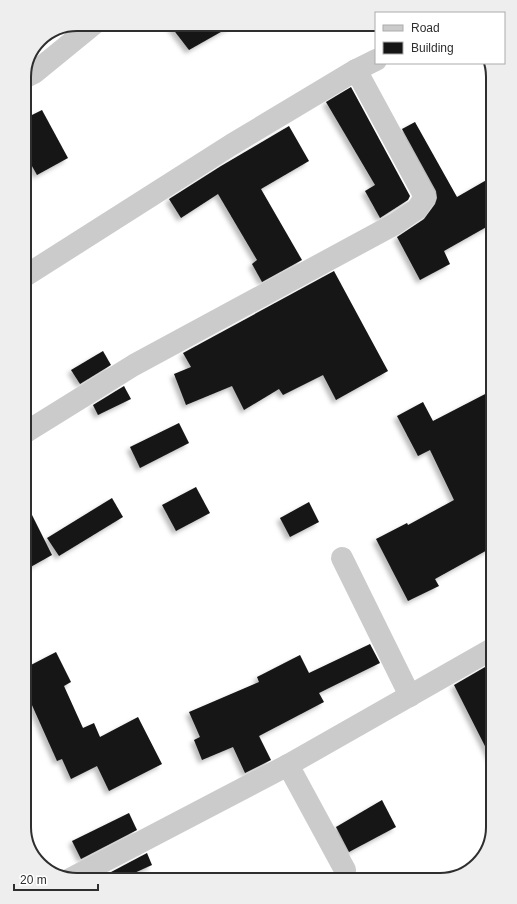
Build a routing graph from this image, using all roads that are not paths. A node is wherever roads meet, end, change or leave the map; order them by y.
1 (87, 31) edge
2 (375, 60) edge
3 (356, 70) junction
4 (31, 74) edge
5 (31, 272) edge
6 (31, 429) edge
7 (342, 558) dead end
8 (486, 652) edge
9 (410, 696) junction
10 (288, 765) junction
11 (345, 870) dead end
12 (81, 873) edge

1 - 4 street
2 - 3 street
3 - 5 street
3 - 6 street
7 - 9 street
8 - 9 street
9 - 10 street
10 - 11 street
10 - 12 street

